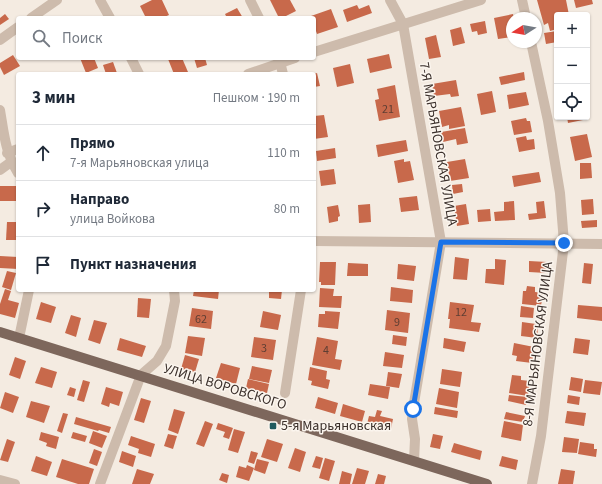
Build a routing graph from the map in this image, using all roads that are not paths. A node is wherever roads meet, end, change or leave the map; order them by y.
1 (57, 0) edge
2 (100, 0) edge
3 (250, 0) edge
4 (390, 0) edge
5 (481, 0) edge
6 (522, 0) edge
7 (525, 12) edge
8 (34, 16) edge
9 (109, 16) edge
10 (258, 16) edge
11 (403, 24) junction
12 (16, 28) edge
13 (0, 40) edge
14 (533, 48) edge
15 (316, 51) edge
16 (132, 60) edge
17 (280, 60) edge
18 (138, 72) edge
19 (253, 72) edge
20 (283, 72) edge
21 (0, 110) edge
22 (16, 151) edge
23 (9, 157) junction
24 (16, 169) edge
25 (0, 170) edge
26 (316, 241) edge
27 (441, 242) junction
28 (564, 243) junction
29 (602, 244) edge
30 (29, 292) edge
31 (174, 292) edge
32 (301, 292) edge
33 (0, 332) edge
34 (19, 338) junction
35 (141, 375) junction
36 (285, 393) dead end
37 (414, 461) junction
38 (0, 480) edge
39 (15, 484) edge
40 (100, 484) edge
41 (487, 484) edge
42 (532, 484) edge

1 - 8 street
2 - 9 street
3 - 10 street
4 - 11 street, 7-Я МАРЬЯНОВСКАЯ УЛИЦА
5 - 11 street
6 - 7 street
11 - 15 street
11 - 27 street, 7-Я МАРЬЯНОВСКАЯ УЛИЦА
12 - 13 street
14 - 28 street, 8-Я МАРЬЯНОВСКАЯ УЛИЦА
16 - 18 street
17 - 19 street
17 - 20 street
21 - 23 street
22 - 23 street
23 - 24 street
23 - 25 street
26 - 27 street
27 - 28 street
27 - 37 street, 7-Я МАРЬЯНОВСКАЯ УЛИЦА
28 - 29 street
28 - 42 street, 8-Я МАРЬЯНОВСКАЯ УЛИЦА
30 - 34 street
31 - 35 street
32 - 36 street
33 - 34 main road, УЛИЦА ВОРОВСКОГО
34 - 35 main road, УЛИЦА ВОРОВСКОГО
35 - 37 main road, УЛИЦА ВОРОВСКОГО
35 - 40 street
37 - 41 main road, УЛИЦА ВОРОВСКОГО
38 - 39 street

